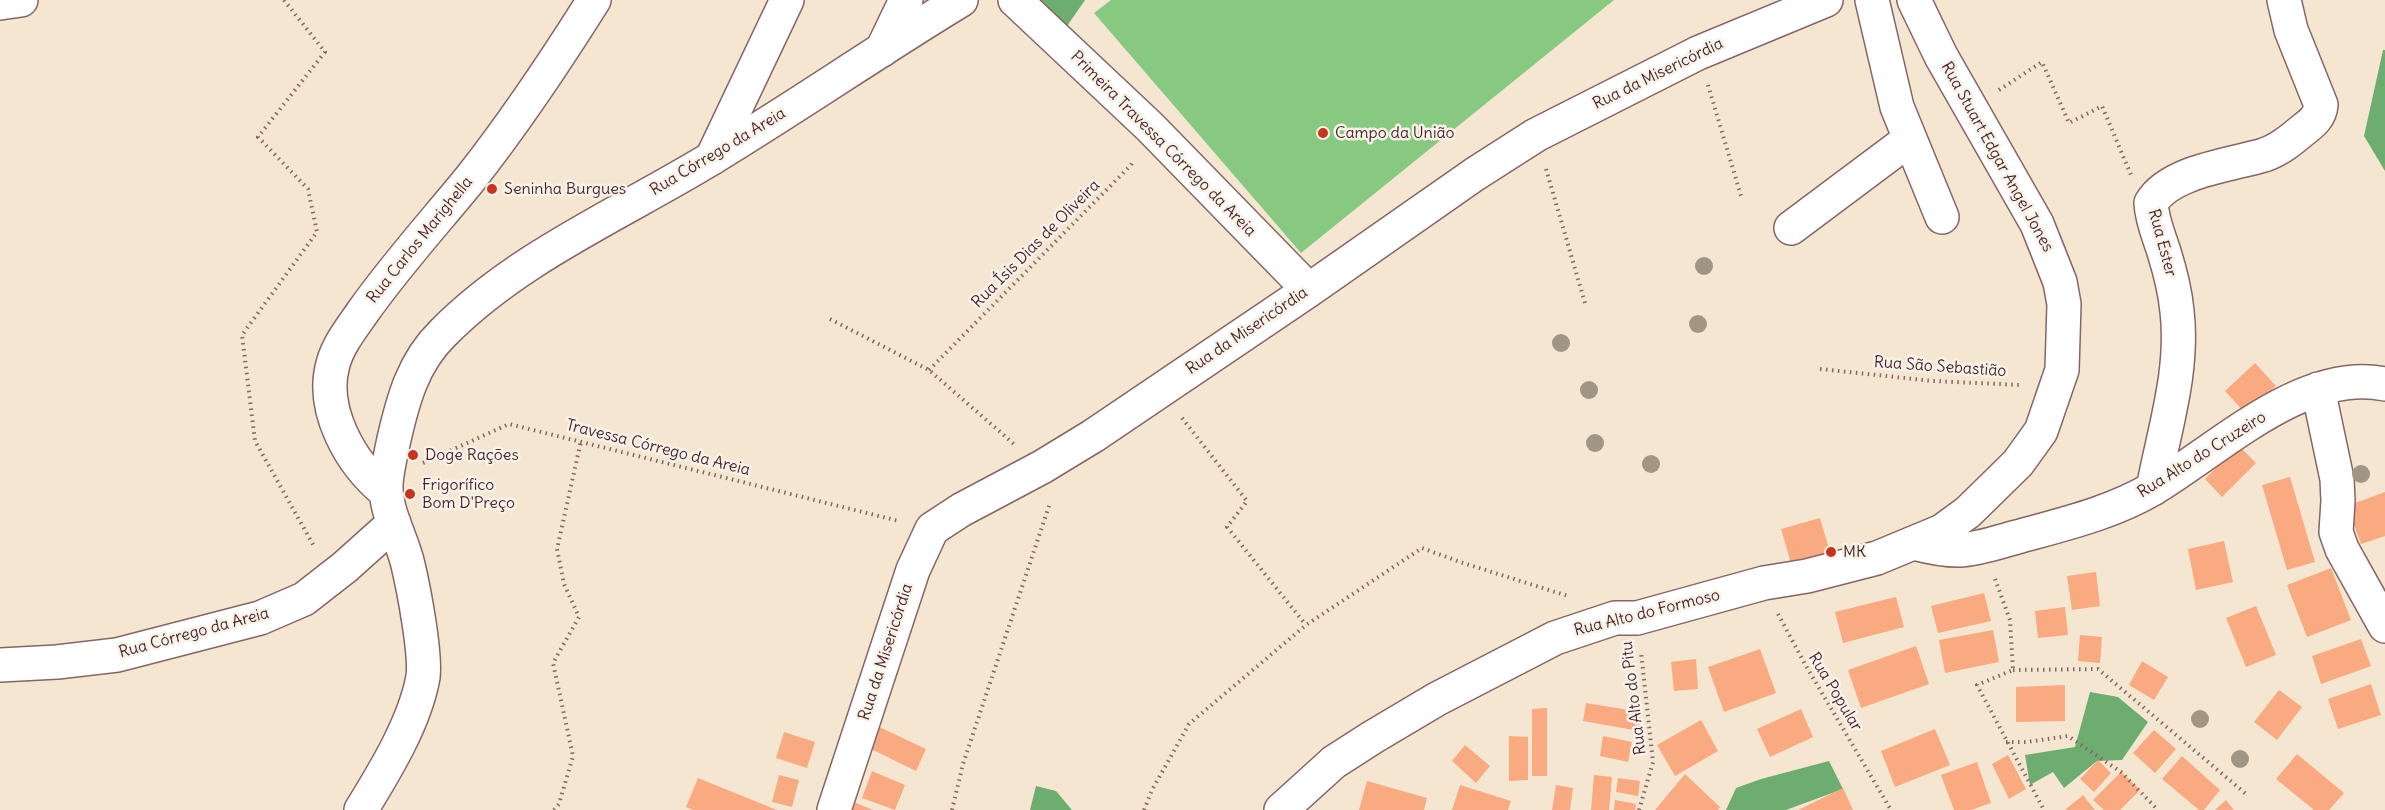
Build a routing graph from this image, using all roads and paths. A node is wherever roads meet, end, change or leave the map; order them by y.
1 (21, 0) edge
2 (284, 0) edge
3 (594, 0) edge
4 (787, 0) edge
5 (906, 0) edge
6 (961, 0) edge
7 (1015, 0) edge
8 (1826, 0) edge
9 (1872, 0) edge
10 (1914, 0) edge
11 (2284, 0) edge
12 (0, 3) edge
13 (882, 51) junction
14 (1698, 53) junction
15 (1990, 95) dead end
16 (1150, 127) junction
17 (1536, 135) junction
18 (1910, 139) junction
19 (712, 158) junction
20 (2172, 184) junction
21 (1742, 199) dead end
22 (1942, 217) dead end
23 (1791, 228) dead end
24 (1309, 290) junction
25 (1585, 303) dead end
26 (830, 319) dead end
27 (1820, 369) dead end
28 (929, 370) junction
29 (2060, 381) junction
30 (2385, 384) edge
31 (2318, 389) junction
32 (1160, 390) junction
33 (580, 441) junction
34 (1042, 467) junction
35 (386, 486) junction
36 (2152, 489) junction
37 (394, 523) junction
38 (932, 529) junction
39 (1914, 543) junction
40 (1983, 546) junction
41 (332, 578) junction
42 (1764, 583) junction
43 (1570, 597) dead end
44 (1637, 618) junction
45 (1306, 625) junction
46 (2385, 626) edge
47 (0, 664) edge
48 (2013, 670) junction
49 (2007, 742) junction
50 (2246, 794) dead end
51 (361, 810) edge
52 (554, 810) edge
53 (834, 810) edge
54 (951, 810) edge
55 (1144, 810) edge
56 (1281, 810) edge
57 (1639, 810) edge
58 (1891, 810) edge
59 (2044, 810) edge
60 (2158, 810) edge

1 - 12 street
2 - 41 path
3 - 35 street, Rua Carlos Marighella
4 - 19 street
5 - 13 street
6 - 13 street, Rua Córrego da Areia
7 - 16 street, Primeira Travessa Córrego da Areia
8 - 14 street, Rua da Misericórdia
9 - 18 street
10 - 29 street, Rua Stuart Edgar Angel Jones
11 - 20 street, Rua Ester
13 - 19 street, Rua Córrego da Areia
14 - 17 street, Rua da Misericórdia
14 - 21 path
15 - 20 path
16 - 24 street, Primeira Travessa Córrego da Areia
16 - 28 path, Rua Ísis Dias de Oliveira
17 - 24 street, Rua da Misericórdia
17 - 25 path
18 - 22 street
18 - 23 street
19 - 35 street, Rua Córrego da Areia
20 - 36 street, Rua Ester
24 - 32 street, Rua da Misericórdia
26 - 28 path
27 - 29 path, Rua São Sebastião
28 - 34 path
29 - 39 street, Rua Stuart Edgar Angel Jones
30 - 31 street, Rua Alto do Cruzeiro
31 - 36 street, Rua Alto do Cruzeiro
31 - 46 street
32 - 34 street, Rua da Misericórdia
32 - 45 path
33 - 35 path, Travessa Córrego da Areia
33 - 38 path, Travessa Córrego da Areia
33 - 52 path
34 - 38 street, Rua da Misericórdia
34 - 54 path
35 - 37 street
36 - 40 street, Rua Alto do Cruzeiro
37 - 41 street, Rua Córrego da Areia
37 - 51 street
38 - 53 street, Rua da Misericórdia
39 - 40 street, Rua Alto do Cruzeiro
39 - 42 street, Rua Alto do Formoso
40 - 48 path
41 - 47 street, Rua Córrego da Areia
42 - 44 street, Rua Alto do Formoso
42 - 58 path, Rua Popular
43 - 45 path
44 - 56 street, Rua Alto do Formoso
44 - 57 path, Rua Alto do Pitu
45 - 55 path
48 - 49 path
48 - 50 path
49 - 59 path
49 - 60 path

